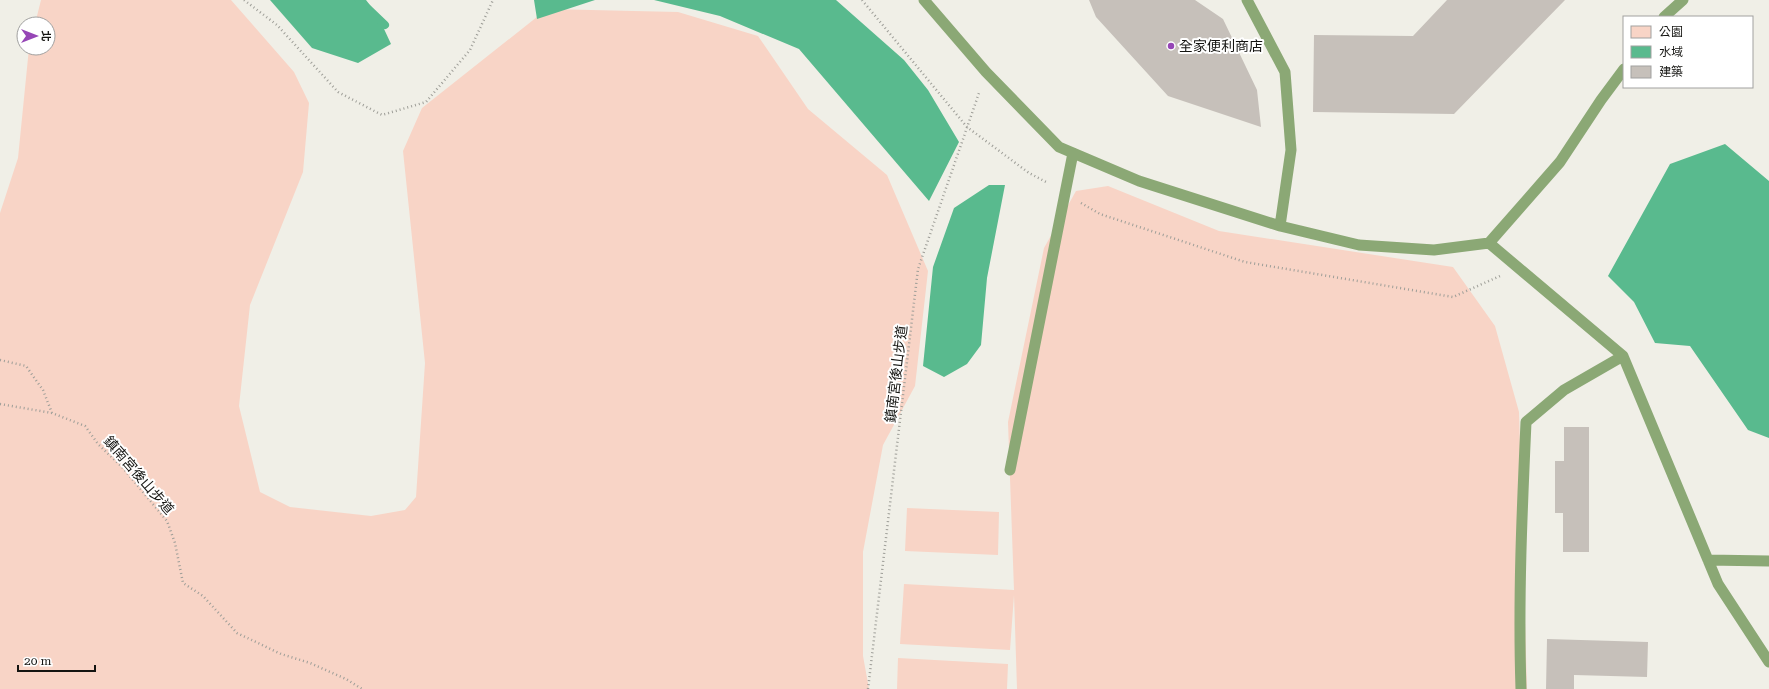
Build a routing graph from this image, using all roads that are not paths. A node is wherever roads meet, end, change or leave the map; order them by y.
1 (924, 0) edge
2 (1247, 0) edge
3 (1666, 0) edge
4 (1683, 0) edge
5 (1666, 14) edge
6 (1623, 70) edge
7 (1073, 153) junction
8 (1280, 226) junction
9 (1489, 243) junction
10 (1623, 356) junction
11 (1010, 470) dead end
12 (1708, 560) junction
13 (1769, 561) edge
14 (1769, 662) edge
15 (1521, 689) edge

1 - 7 lane
2 - 8 lane
3 - 5 lane
4 - 5 lane
6 - 9 lane
7 - 8 lane
7 - 11 lane
8 - 9 lane
9 - 10 lane
10 - 12 lane
10 - 15 lane
12 - 13 lane
12 - 14 lane

